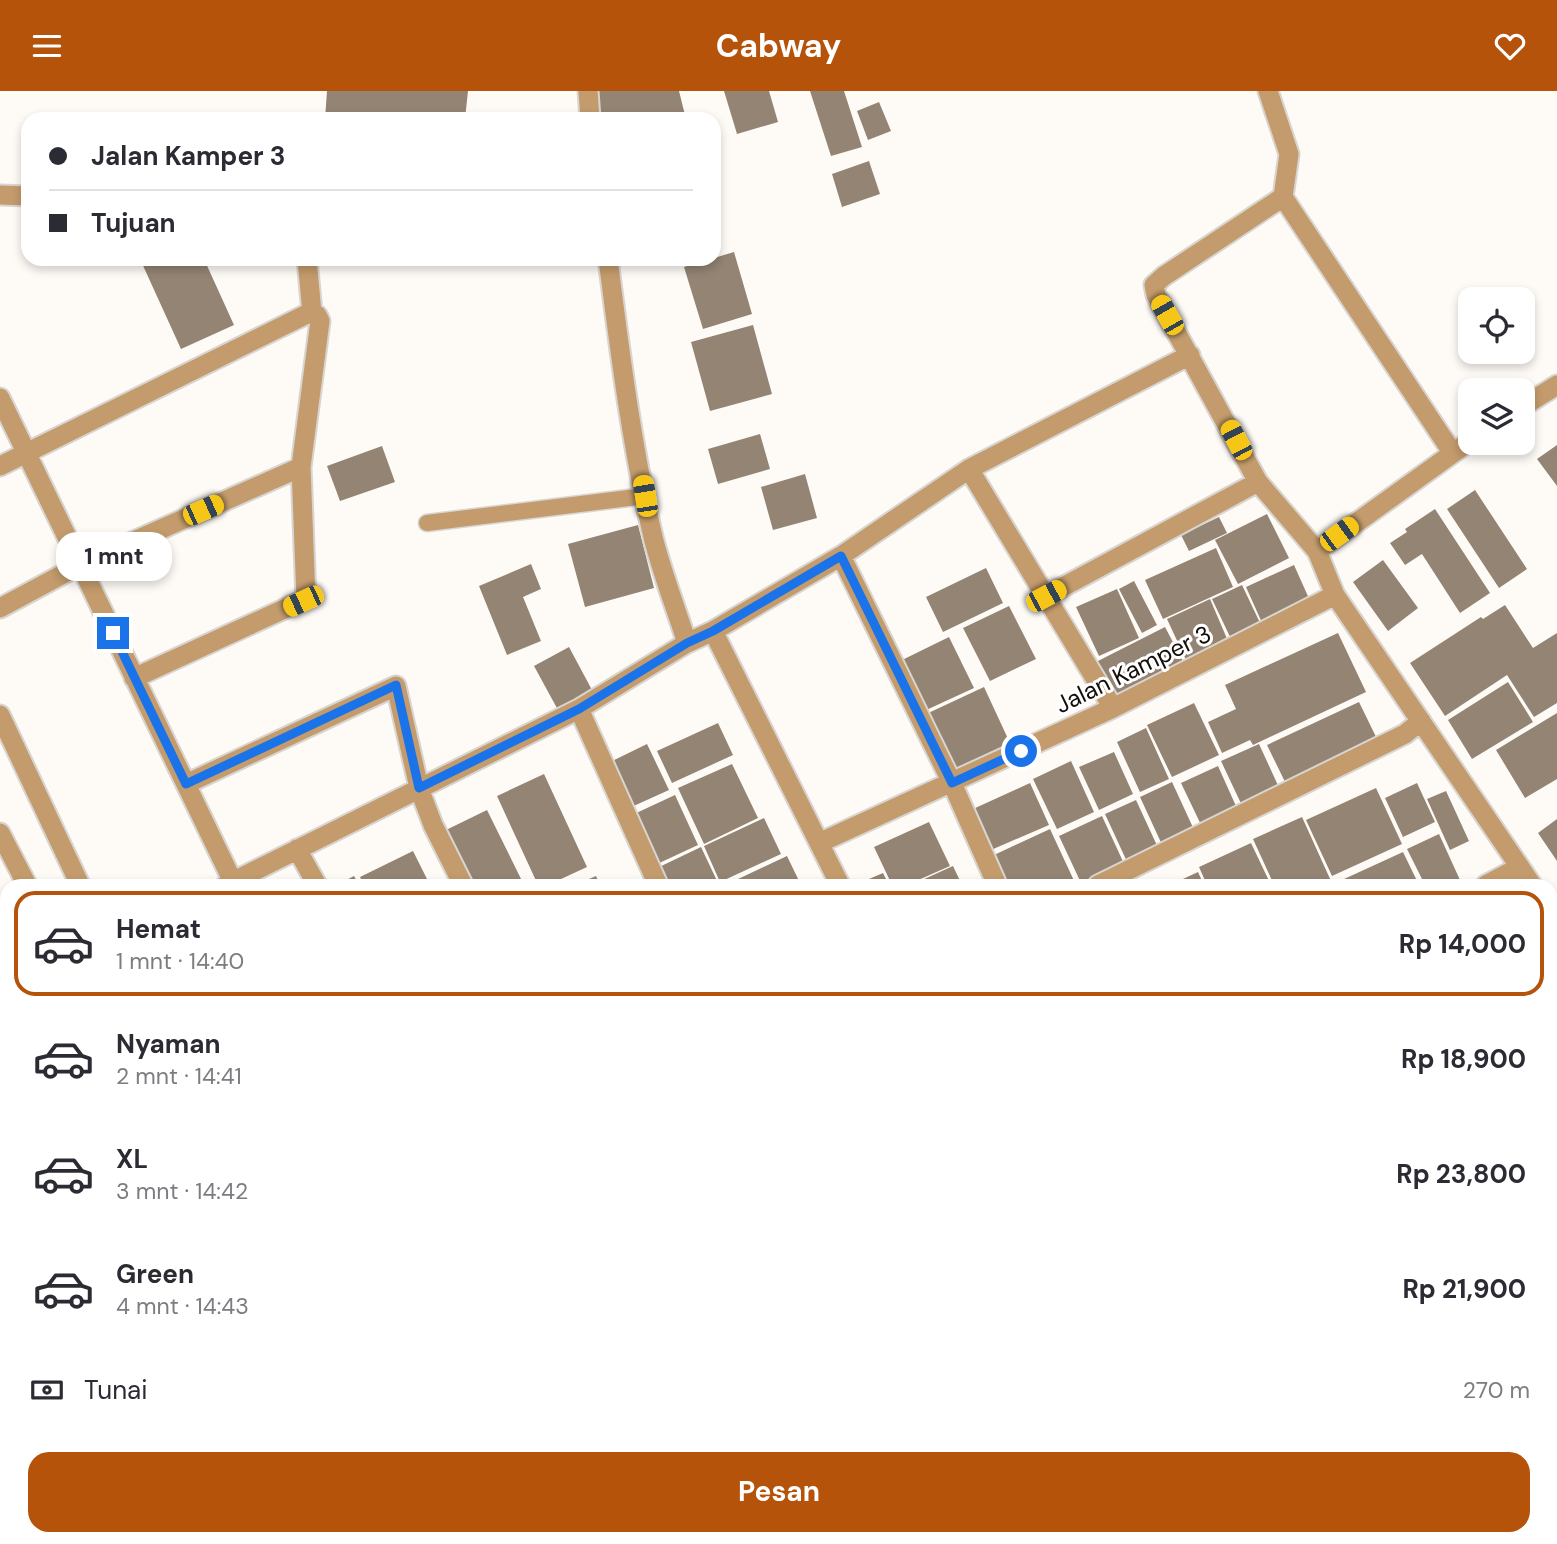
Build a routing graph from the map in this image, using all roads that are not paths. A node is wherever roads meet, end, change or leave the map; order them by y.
1 (588, 91) edge
2 (1268, 91) edge
3 (590, 112) edge
4 (0, 195) edge
5 (21, 196) edge
6 (1283, 197) junction
7 (308, 266) edge
8 (609, 266) edge
9 (312, 313) junction
10 (1190, 355) junction
11 (1557, 385) edge
12 (0, 398) edge
13 (1535, 399) edge
14 (1458, 448) edge
15 (1452, 452) junction
16 (27, 453) junction
17 (0, 466) edge
18 (301, 467) junction
19 (969, 469) junction
20 (1258, 482) junction
21 (645, 496) junction
22 (427, 523) dead end
23 (1317, 551) junction
24 (841, 556) junction
25 (80, 565) junction
26 (1335, 595) junction
27 (1046, 596) junction
28 (0, 608) edge
29 (713, 631) junction
30 (687, 643) junction
31 (134, 678) junction
32 (1113, 708) junction
33 (579, 709) junction
34 (0, 716) edge
35 (1421, 721) junction
36 (952, 783) junction
37 (186, 784) junction
38 (419, 788) junction
39 (0, 832) edge
40 (819, 843) junction
41 (297, 849) junction
42 (1520, 867) junction
43 (24, 879) edge
44 (77, 879) edge
45 (228, 879) edge
46 (240, 879) edge
47 (314, 879) edge
48 (461, 879) edge
49 (656, 879) edge
50 (837, 879) edge
51 (995, 879) edge
52 (1110, 879) edge
53 (1497, 879) edge
54 (1528, 879) edge

1 - 3 street
2 - 6 street
4 - 5 street
6 - 10 street
6 - 15 street
7 - 9 street
8 - 21 street
9 - 16 street
9 - 18 street
10 - 19 street
10 - 20 street
11 - 13 street
12 - 16 street
14 - 15 street
15 - 23 street
16 - 17 street
16 - 25 street
18 - 25 street
18 - 31 street
19 - 24 street
19 - 27 street
20 - 23 street
20 - 27 street
21 - 22 lane
21 - 30 street
23 - 26 street
24 - 29 street
24 - 36 street
25 - 28 street
25 - 31 street
26 - 32 street, Jalan Kamper 3
26 - 35 street
27 - 32 street
29 - 30 street
29 - 40 street
30 - 33 street
31 - 37 street
32 - 36 street, Jalan Kamper 3
33 - 38 street
33 - 49 street
34 - 44 street
35 - 42 street
35 - 52 street
36 - 40 street, Jalan Kamper 3
36 - 51 street
37 - 38 street
37 - 45 street
38 - 41 street
38 - 48 street
39 - 43 street
40 - 50 street
41 - 46 street
41 - 47 street
42 - 53 street
42 - 54 street

